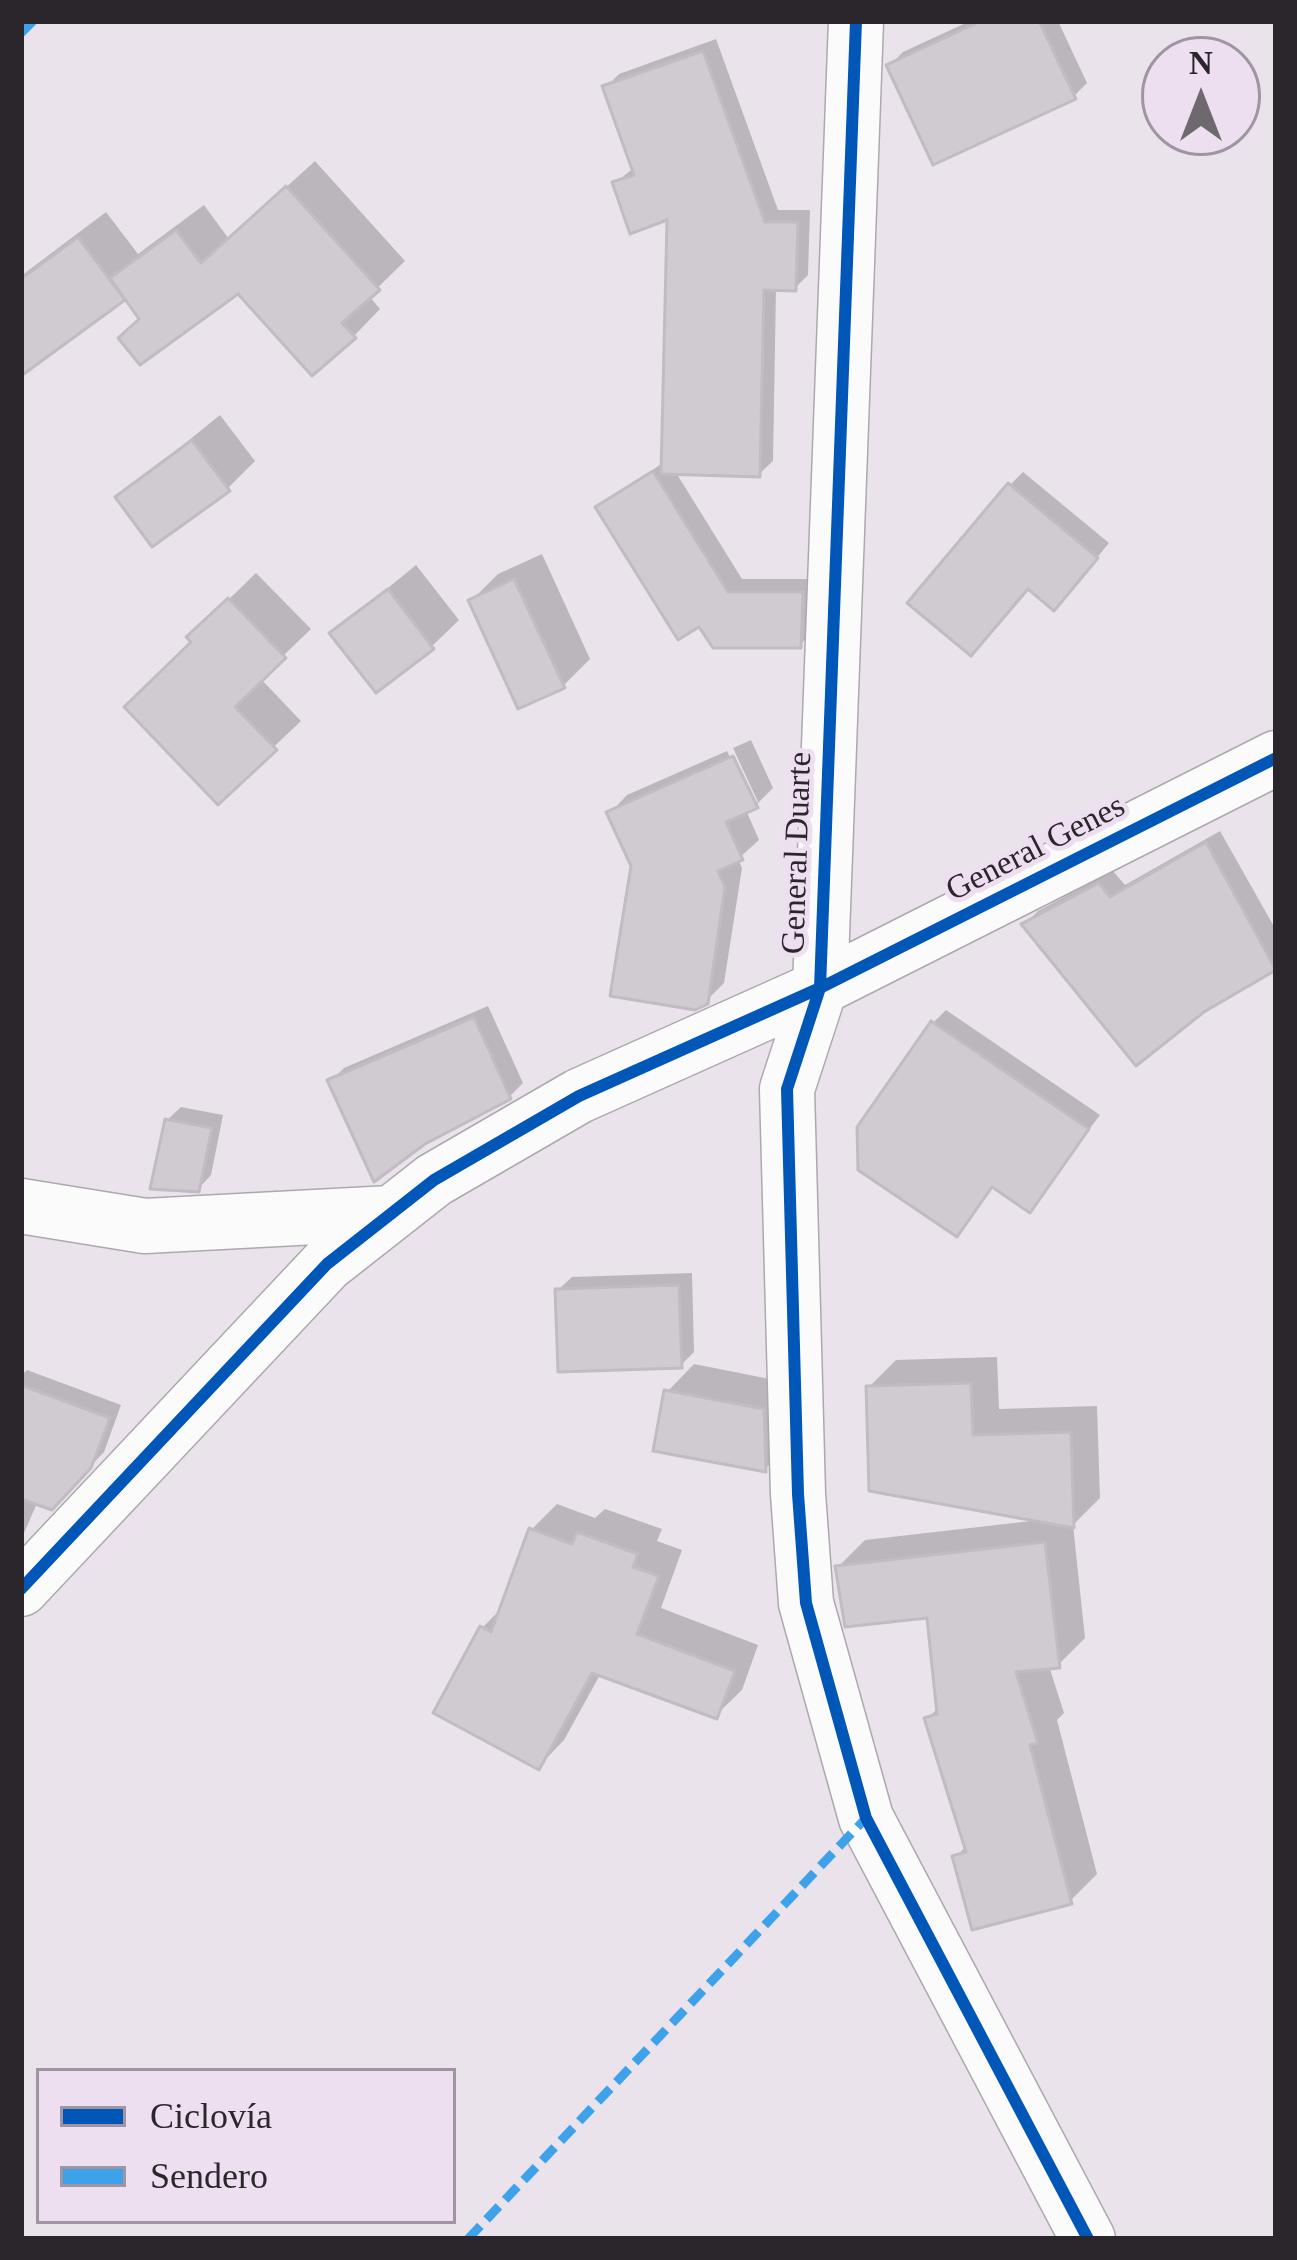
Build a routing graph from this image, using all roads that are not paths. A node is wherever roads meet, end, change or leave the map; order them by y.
1 (856, 21) edge
2 (1276, 758) edge
3 (820, 988) junction
4 (21, 1206) edge
5 (392, 1213) junction
6 (21, 1589) edge
7 (1088, 2239) edge

1 - 3 street, General Duarte
2 - 3 street, General Genes
3 - 5 street, General Genes
3 - 7 street, General Duarte
4 - 5 street
5 - 6 street, General Genes

